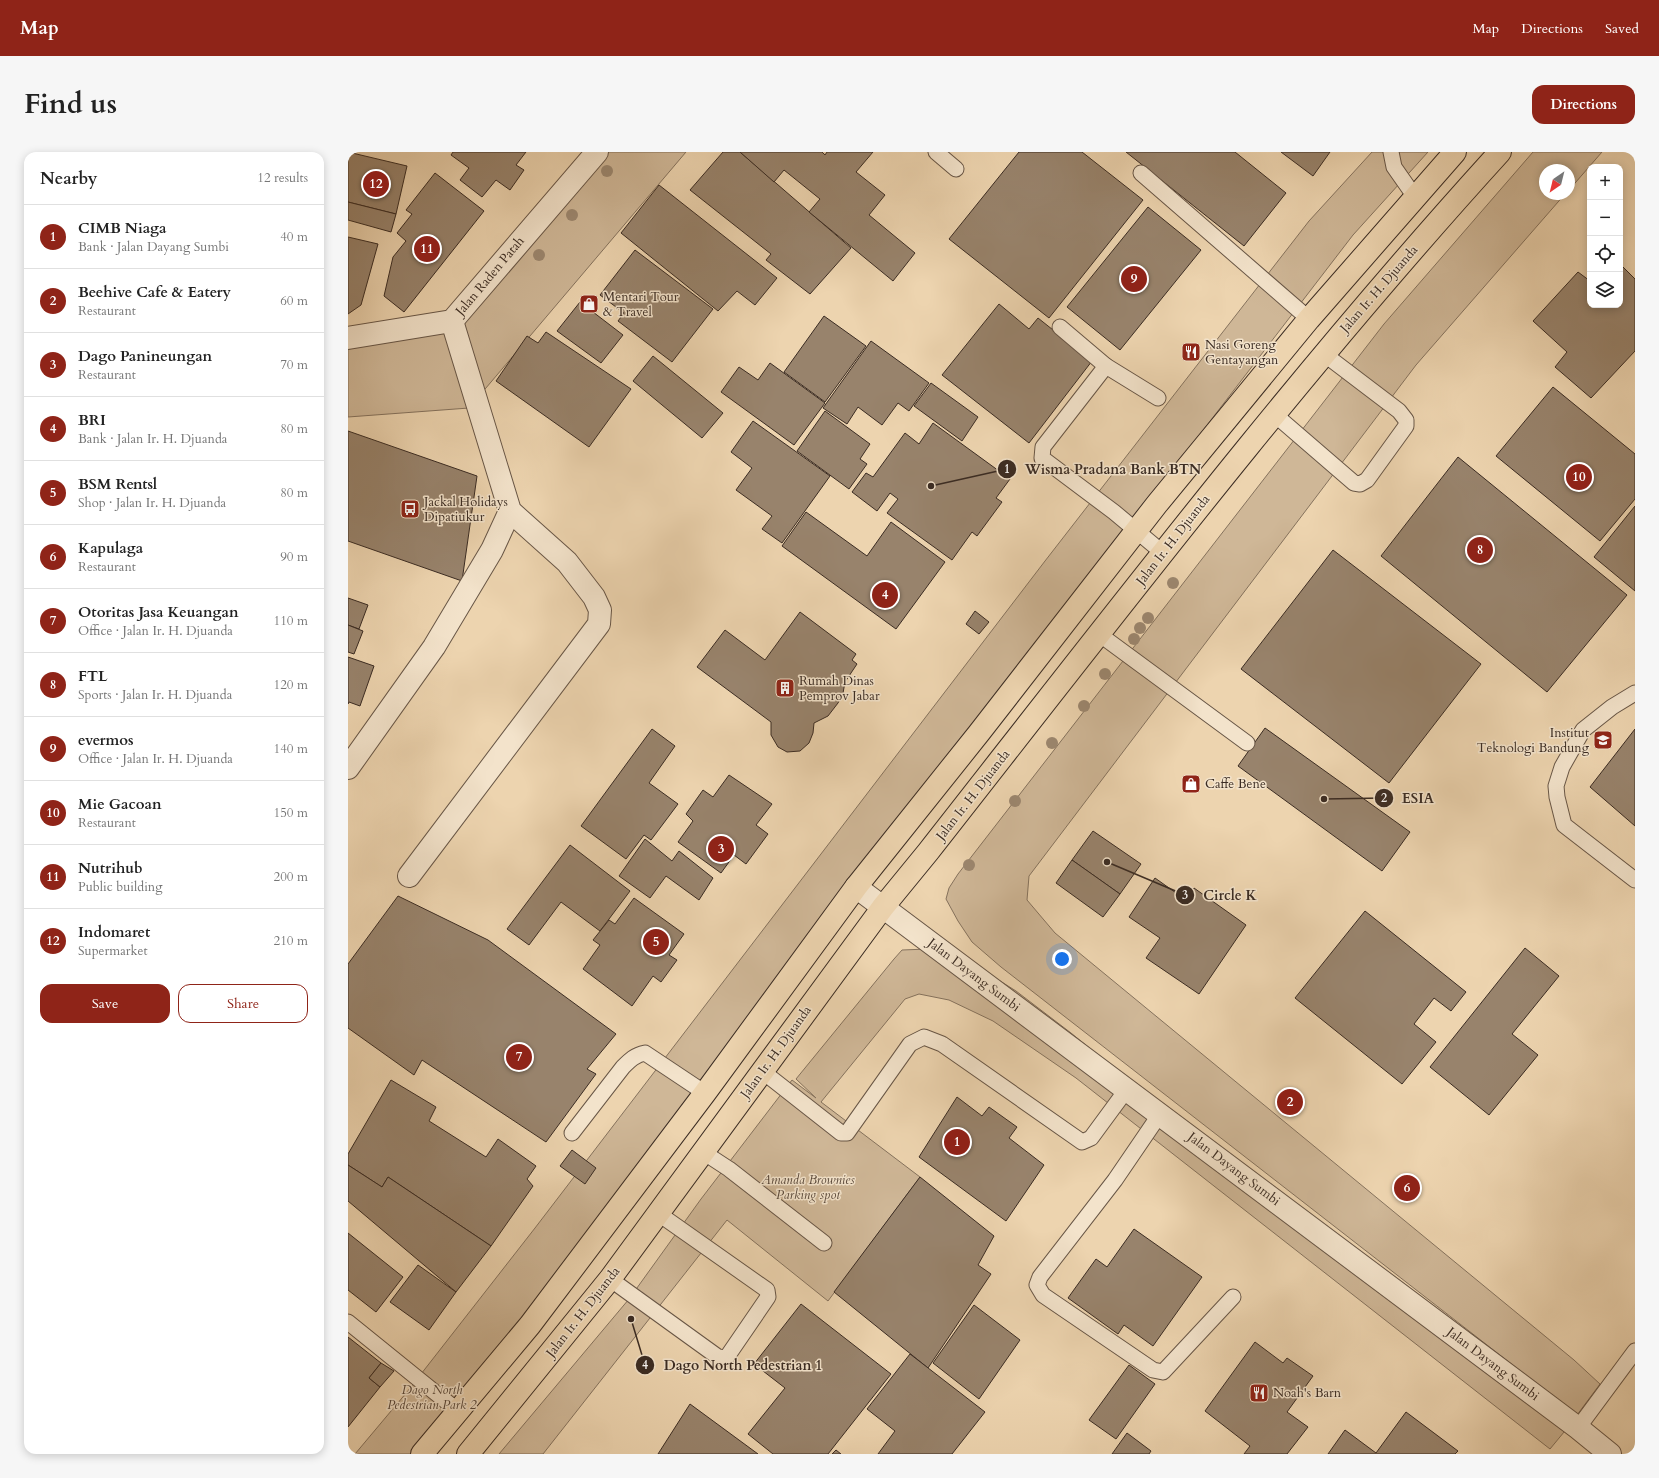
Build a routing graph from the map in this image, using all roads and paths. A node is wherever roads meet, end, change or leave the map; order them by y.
1 (596, 152) edge
2 (936, 152) edge
3 (1391, 152) edge
4 (1455, 152) edge
5 (1500, 152) edge
6 (956, 169) dead end
7 (1141, 172) dead end
8 (1415, 197) junction
9 (1437, 221) junction
10 (1309, 319) junction
11 (452, 321) junction
12 (1060, 327) dead end
13 (348, 338) edge
14 (1324, 354) junction
15 (1106, 366) junction
16 (1158, 398) dead end
17 (1274, 414) junction
18 (510, 511) junction
19 (1136, 531) junction
20 (1163, 553) junction
21 (1099, 634) junction
22 (1635, 692) edge
23 (1246, 743) dead end
24 (348, 768) edge
25 (409, 876) dead end
26 (1635, 880) edge
27 (856, 887) junction
28 (883, 907) junction
29 (762, 1071) junction
30 (1127, 1090) junction
31 (705, 1093) junction
32 (1160, 1114) junction
33 (572, 1133) dead end
34 (703, 1152) junction
35 (659, 1214) junction
36 (824, 1243) dead end
37 (610, 1279) junction
38 (1232, 1297) dead end
39 (348, 1322) edge
40 (1635, 1351) edge
41 (458, 1411) junction
42 (1578, 1428) junction
43 (422, 1454) edge
44 (468, 1454) edge
45 (1610, 1454) edge

1 - 11 street, Jalan Raden Patah
2 - 6 lane
3 - 8 lane
4 - 8 main road
5 - 9 main road, Jalan Ir. H. Djuanda
7 - 10 lane
8 - 9 main road
8 - 10 main road
9 - 14 main road, Jalan Ir. H. Djuanda
10 - 19 main road
11 - 13 street, Jalan Raden Patah
11 - 18 street
12 - 15 lane
14 - 17 main road, Jalan Ir. H. Djuanda
14 - 17 lane
15 - 16 lane
15 - 19 lane
17 - 20 main road, Jalan Ir. H. Djuanda
18 - 24 street
18 - 25 street
19 - 20 lane
19 - 27 main road
20 - 21 main road, Jalan Ir. H. Djuanda
21 - 23 lane
21 - 28 main road, Jalan Ir. H. Djuanda
22 - 26 lane
27 - 28 street, Jalan Dayang Sumbi
27 - 31 main road
28 - 29 main road, Jalan Ir. H. Djuanda
28 - 30 street, Jalan Dayang Sumbi
29 - 30 lane
29 - 34 main road, Jalan Ir. H. Djuanda
30 - 32 street, Jalan Dayang Sumbi
31 - 33 lane
31 - 41 main road
32 - 38 lane
32 - 42 street, Jalan Dayang Sumbi
34 - 35 main road, Jalan Ir. H. Djuanda
34 - 36 lane
35 - 37 main road, Jalan Ir. H. Djuanda
35 - 37 lane
37 - 44 main road, Jalan Ir. H. Djuanda
39 - 41 lane
40 - 42 lane
41 - 43 main road
42 - 45 street, Jalan Dayang Sumbi

